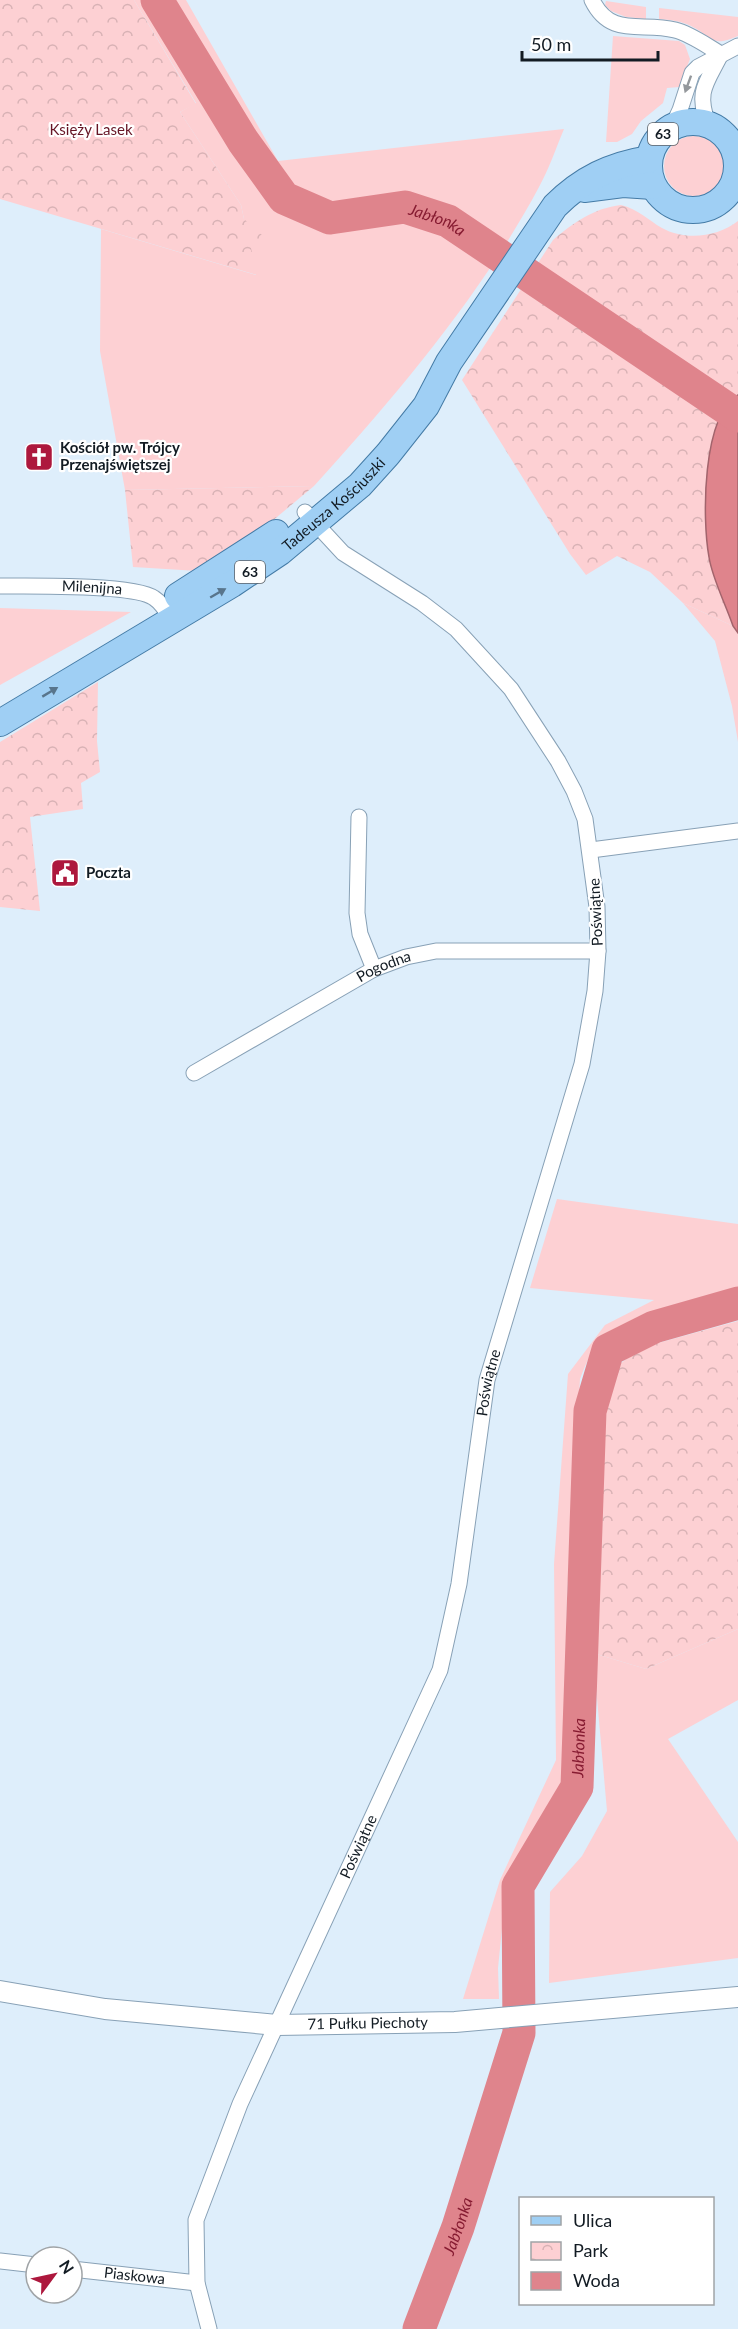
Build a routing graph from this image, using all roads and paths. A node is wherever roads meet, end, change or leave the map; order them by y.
1 (592, 0) edge
2 (738, 46) edge
3 (721, 54) junction
4 (708, 124) junction
5 (672, 127) junction
6 (736, 149) edge
7 (649, 159) junction
8 (737, 179) edge
9 (653, 186) junction
10 (572, 190) junction
11 (310, 518) junction
12 (0, 586) edge
13 (167, 613) junction
14 (0, 703) edge
15 (0, 723) edge
16 (359, 817) dead end
17 (738, 831) edge
18 (591, 850) junction
19 (598, 951) junction
20 (374, 969) junction
21 (194, 1073) dead end
22 (0, 1991) edge
23 (738, 1997) edge
24 (277, 2025) junction
25 (0, 2261) edge
26 (24, 2264) edge
27 (84, 2270) edge
28 (197, 2283) junction
29 (209, 2329) edge

1 - 3 street
2 - 3 street
3 - 4 street
3 -> 5 street
4 - 5 main road, 63
4 - 6 main road
5 - 7 main road, 63
6 - 8 main road
7 - 9 main road, 63
7 - 10 main road, Tadeusza Kościuszki / 63
8 - 9 main road
9 - 10 main road
10 - 11 main road, Tadeusza Kościuszki / 63
11 - 13 main road, Tadeusza Kościuszki / 63
11 - 18 street, Poświątne
12 - 13 street, Milenijna
13 - 14 main road, Tadeusza Kościuszki / 63
15 -> 13 main road, Tadeusza Kościuszki / 63
16 - 20 street
17 - 18 street
18 - 19 street, Poświątne
19 - 20 street, Pogodna
19 - 24 street, Poświątne
20 - 21 street, Pogodna
22 - 24 street, 71 Pułku Piechoty
23 - 24 street, 71 Pułku Piechoty
24 - 28 street, Poświątne
25 - 26 street
27 - 28 street, Piaskowa
28 - 29 street, Poświątne

